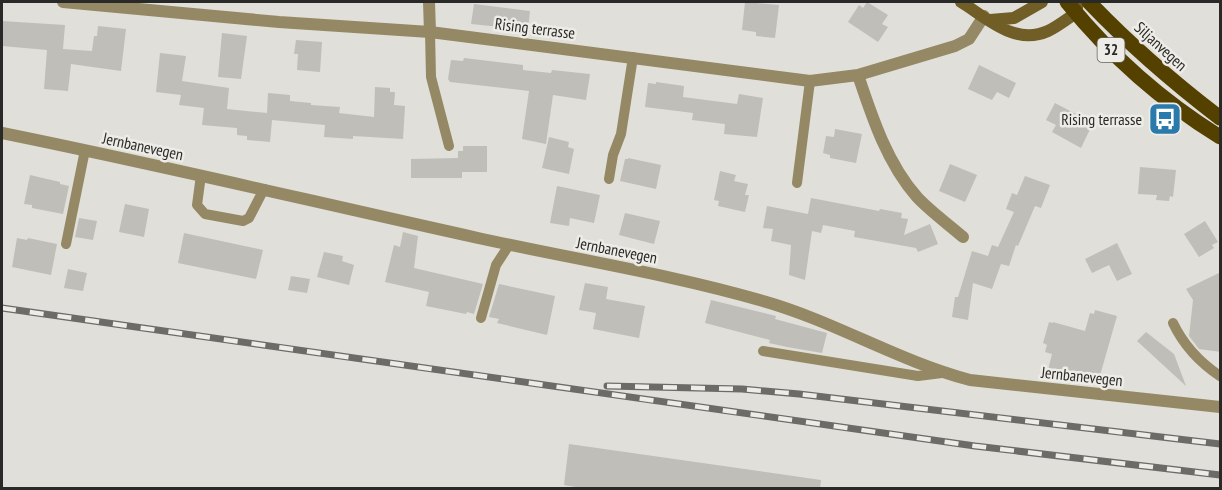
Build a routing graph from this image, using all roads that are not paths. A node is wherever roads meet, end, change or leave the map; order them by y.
1 (63, 2) edge
2 (429, 2) edge
3 (961, 2) edge
4 (1042, 2) edge
5 (1089, 2) edge
6 (146, 5) edge
7 (1074, 5) edge
8 (987, 18) junction
9 (430, 32) junction
10 (633, 57) junction
11 (858, 75) junction
12 (810, 81) junction
13 (1221, 118) edge
14 (2, 133) edge
15 (1221, 137) edge
16 (449, 146) dead end
17 (85, 150) junction
18 (201, 175) junction
19 (609, 179) dead end
20 (797, 183) dead end
21 (264, 189) junction
22 (963, 237) dead end
23 (66, 244) dead end
24 (509, 245) junction
25 (481, 318) dead end
26 (1173, 323) dead end
27 (763, 351) dead end
28 (942, 373) junction
29 (1221, 376) edge
30 (1221, 407) edge

1 - 6 street, Rising terrasse
2 - 9 street
3 - 8 main road
4 - 8 main road
5 - 13 main road, Siljanvegen / 32
6 - 9 street, Rising terrasse
7 - 8 main road
7 - 15 main road, 32
8 - 11 street, Rising terrasse
9 - 10 street, Rising terrasse
9 - 16 lane
10 - 12 street, Rising terrasse
10 - 19 lane
11 - 12 street, Rising terrasse
11 - 22 street
12 - 20 lane
14 - 17 street, Jernbanevegen
17 - 18 street, Jernbanevegen
17 - 23 lane
18 - 21 street, Jernbanevegen
18 - 21 lane
21 - 24 street, Jernbanevegen
24 - 25 lane
24 - 28 street, Jernbanevegen
26 - 29 lane
27 - 28 lane
28 - 30 street, Jernbanevegen

